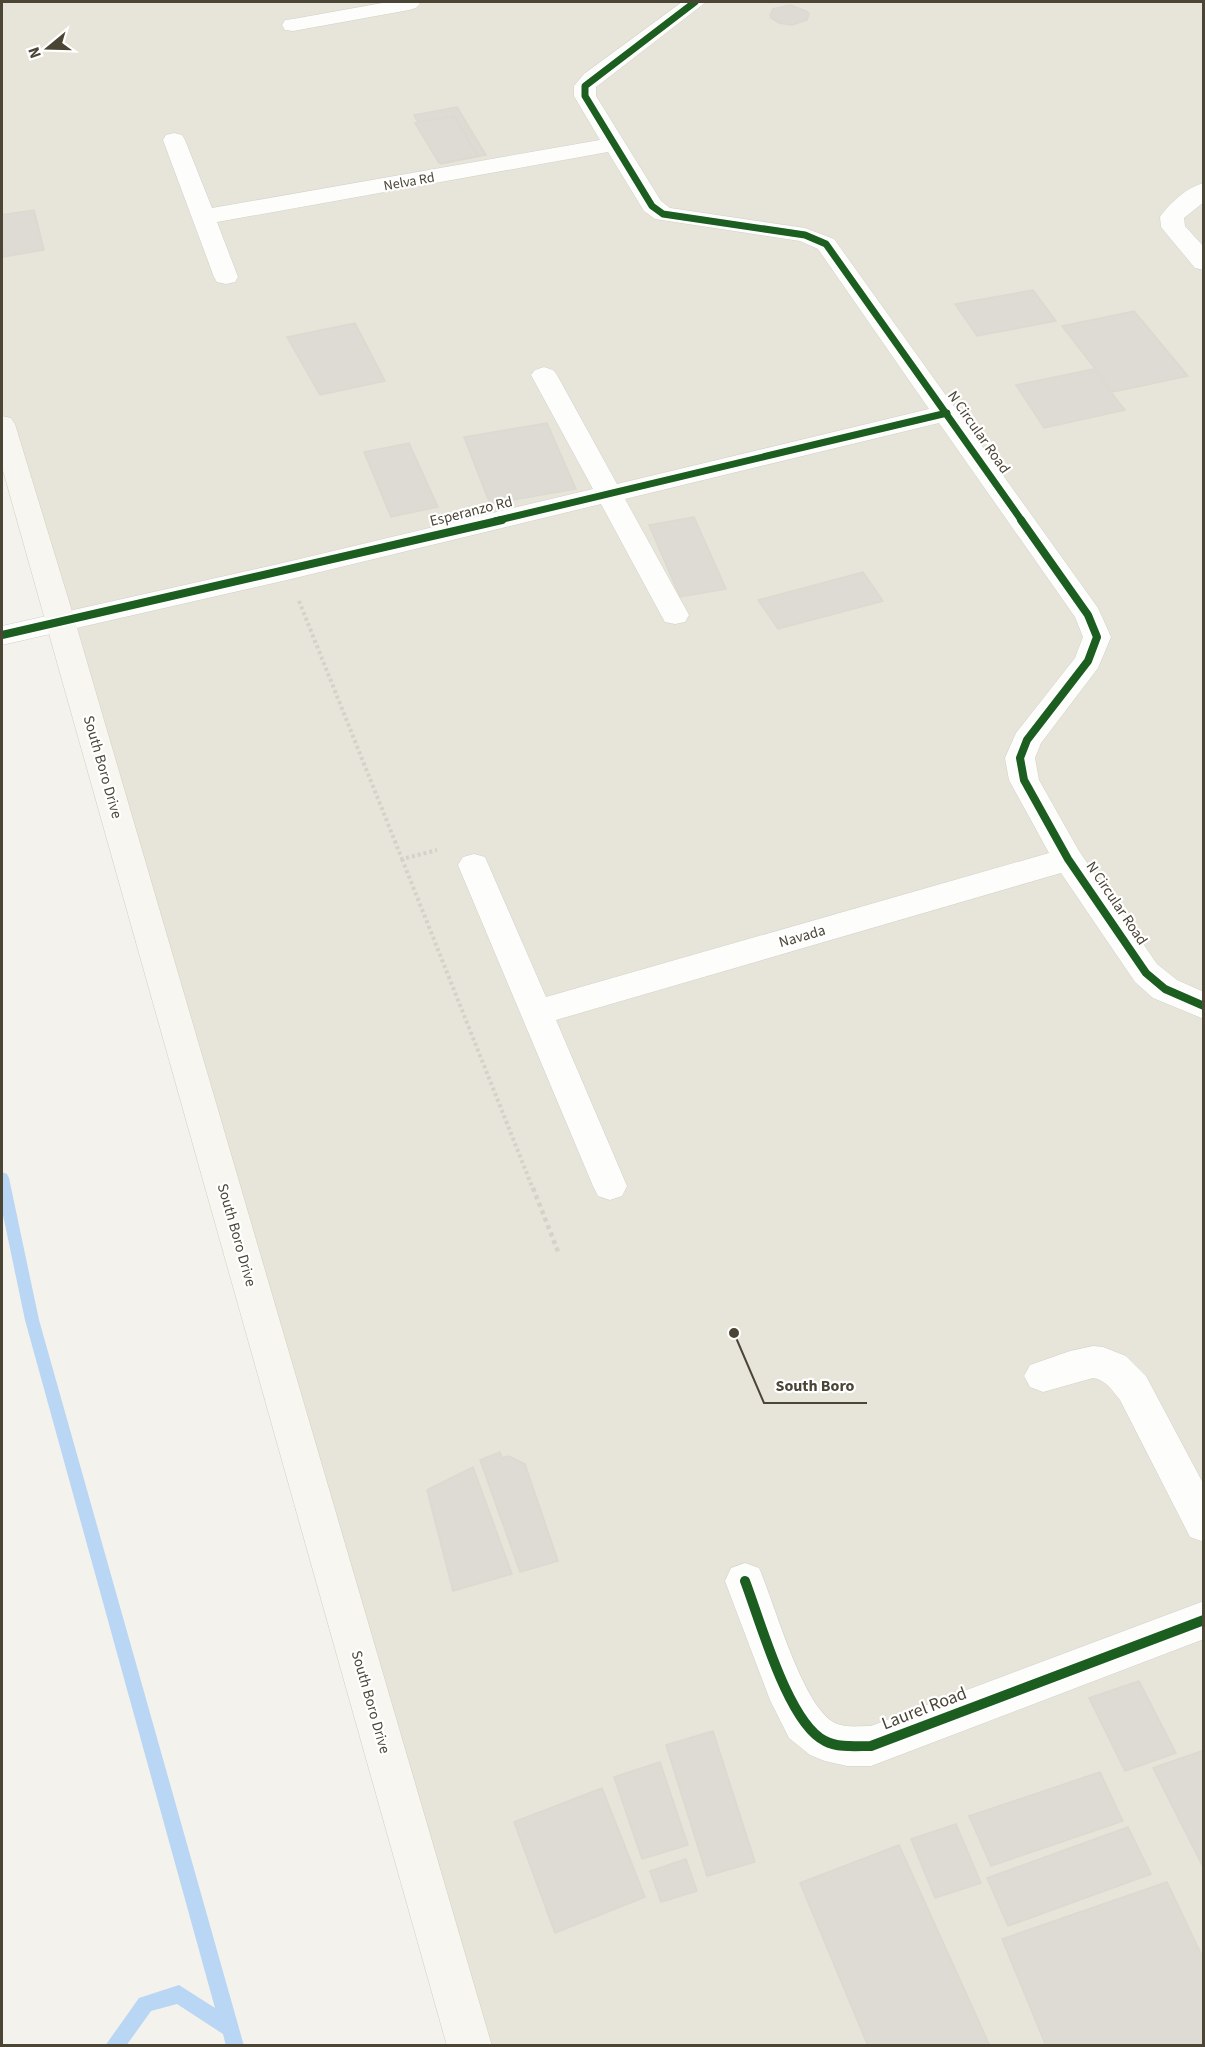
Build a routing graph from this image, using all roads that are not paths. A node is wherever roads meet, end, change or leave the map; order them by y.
1 (695, 2) edge
2 (410, 4) dead end
3 (337, 9) edge
4 (292, 25) dead end
5 (174, 140) dead end
6 (614, 144) junction
7 (1203, 190) edge
8 (203, 217) junction
9 (1203, 263) edge
10 (226, 277) dead end
11 (544, 375) dead end
12 (947, 413) junction
13 (2, 424) edge
14 (609, 494) junction
15 (675, 615) dead end
16 (61, 621) junction
17 (2, 634) edge
18 (1068, 858) junction
19 (474, 865) road end
20 (1203, 1006) edge
21 (536, 1013) junction
22 (610, 1186) dead end
23 (1043, 1376) dead end
24 (1203, 1524) edge
25 (745, 1581) dead end
26 (1203, 1620) edge
27 (470, 2046) edge

1 - 6 street, N Circular Road
2 - 3 street
3 - 4 street
5 - 8 street
6 - 8 street, Nelva Rd
6 - 12 street, N Circular Road
7 - 9 street
8 - 10 street
11 - 14 street
12 - 14 street, Esperanzo Rd
12 - 18 street, N Circular Road
13 - 16 main road, South Boro Drive
14 - 15 street
14 - 16 street, Esperanzo Rd
16 - 17 street, Esperanzo Rd
16 - 27 main road, South Boro Drive
18 - 20 street, N Circular Road
18 - 21 street, Navada
19 - 21 street
21 - 22 street
23 - 24 street
25 - 26 street, Laurel Road

